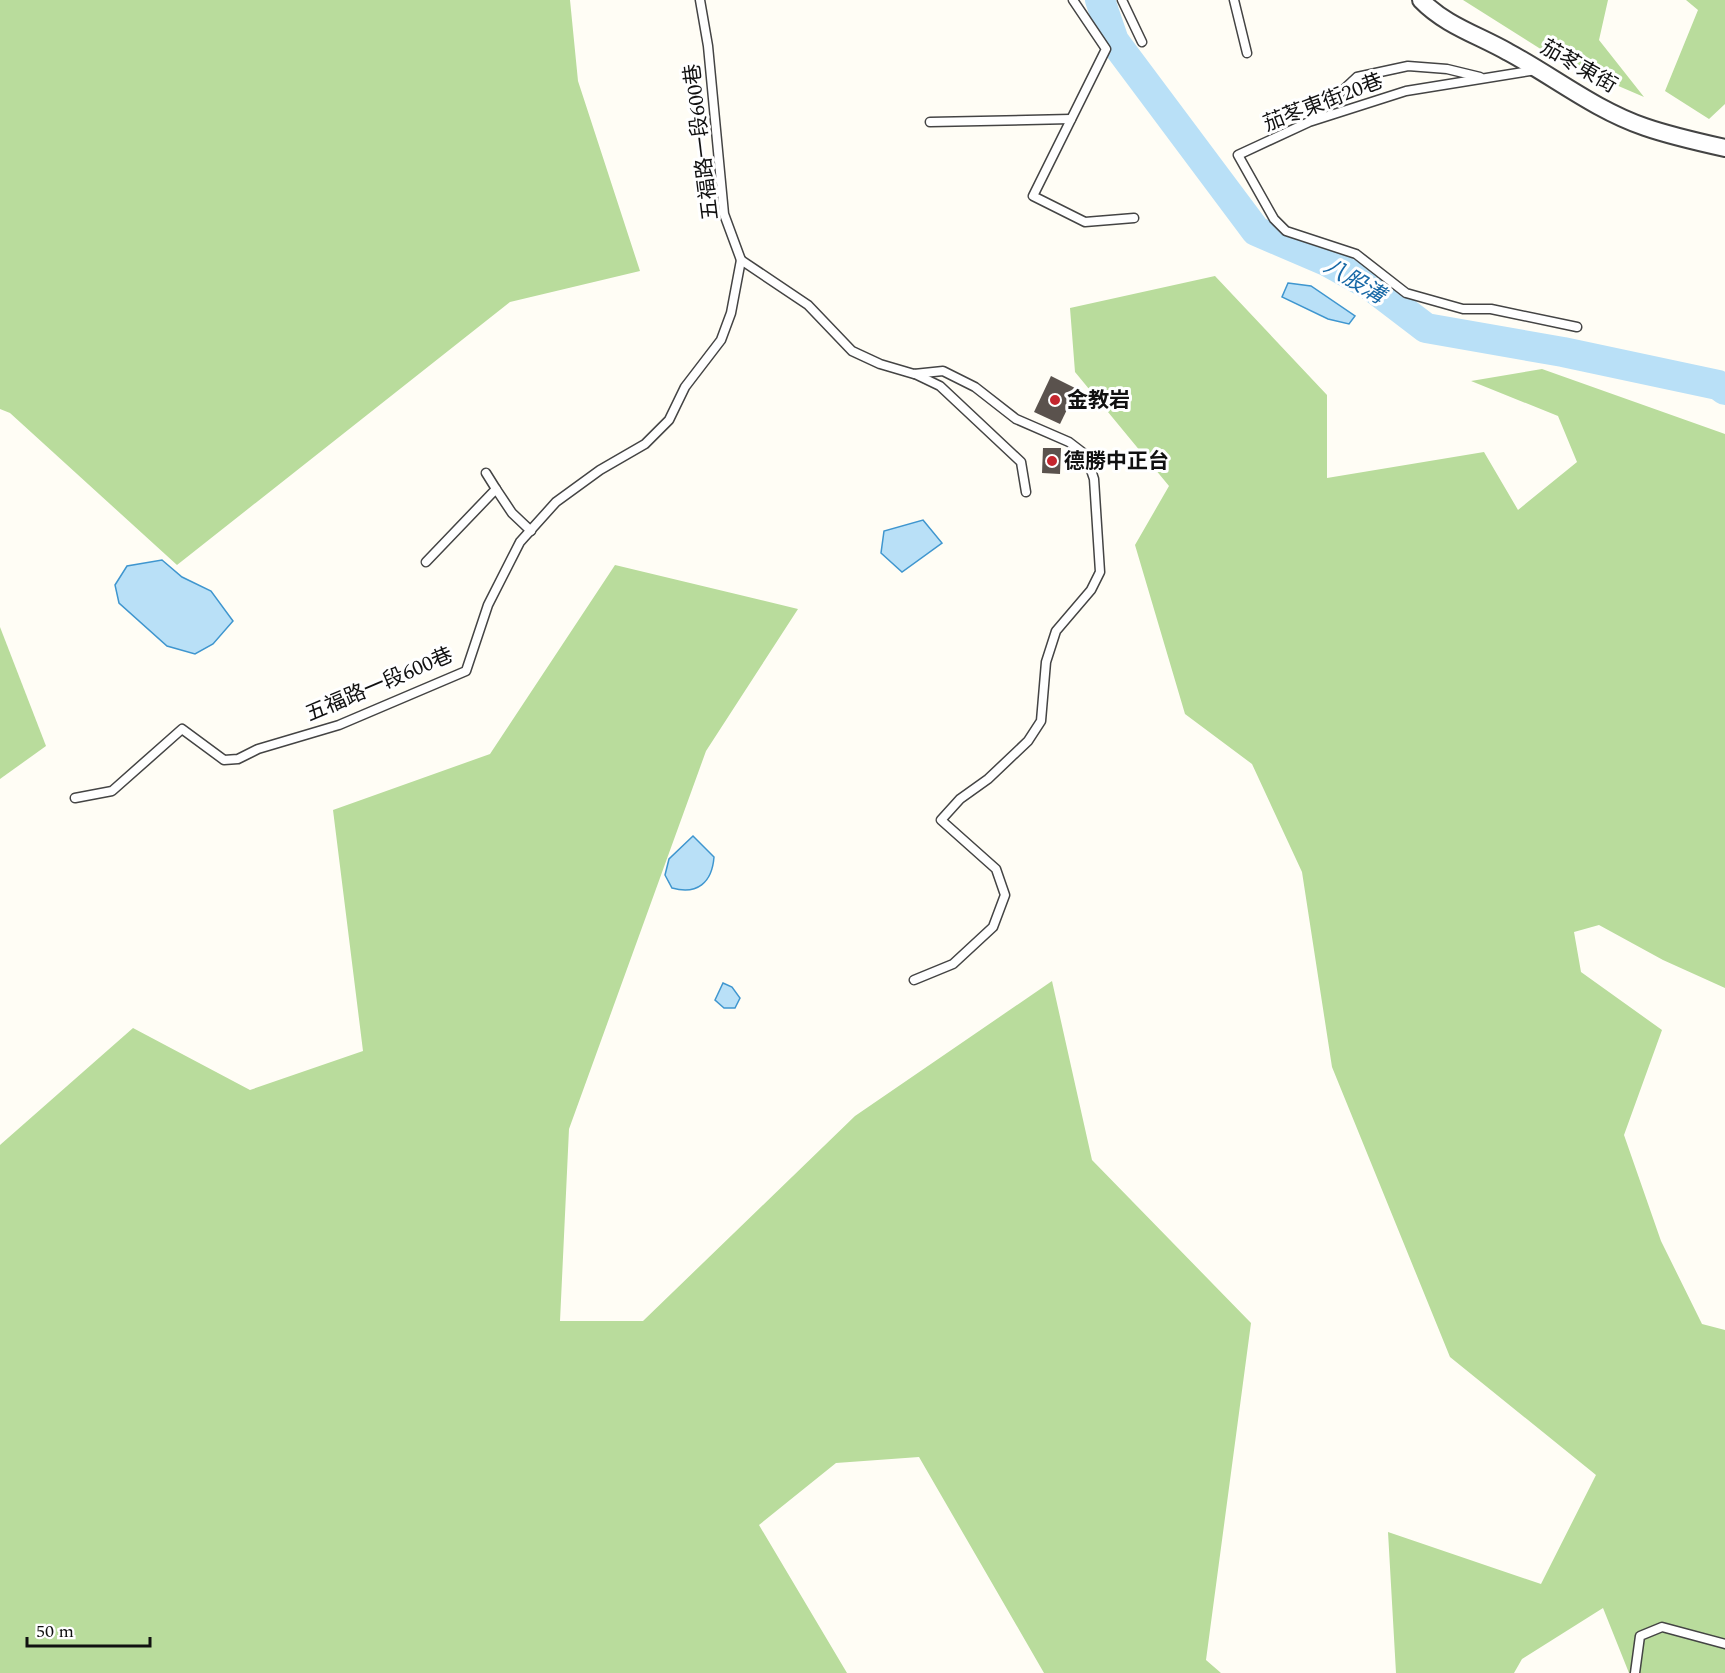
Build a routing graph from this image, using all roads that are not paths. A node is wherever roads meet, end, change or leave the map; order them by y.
1 (700, 0) edge
2 (1073, 0) edge
3 (1122, 0) edge
4 (1234, 0) edge
5 (1421, 0) edge
6 (1142, 42) dead end
7 (1247, 54) dead end
8 (1537, 70) junction
9 (1486, 79) junction
10 (1071, 119) junction
11 (930, 122) dead end
12 (1309, 122) junction
13 (1725, 148) edge
14 (1134, 218) dead end
15 (741, 260) junction
16 (1577, 327) dead end
17 (914, 374) junction
18 (486, 473) dead end
19 (496, 489) junction
20 (1026, 492) dead end
21 (531, 531) junction
22 (426, 562) dead end
23 (75, 798) dead end
24 (914, 980) dead end
25 (1725, 1644) edge
26 (1635, 1673) edge

1 - 15 lane, 五福路一段600巷
2 - 10 lane
3 - 6 lane
4 - 7 lane
5 - 8 street, 茄苳東街
8 - 9 lane, 茄苳東街20巷
8 - 13 street, 茄苳東街
9 - 12 lane, 茄苳東街20巷
9 - 12 lane
10 - 11 lane
10 - 14 lane
12 - 16 lane, 茄苳東街20巷
15 - 17 lane
15 - 21 lane, 五福路一段600巷
17 - 20 lane
17 - 24 lane
18 - 19 lane
19 - 21 lane
19 - 22 lane
21 - 23 lane, 五福路一段600巷
25 - 26 lane

